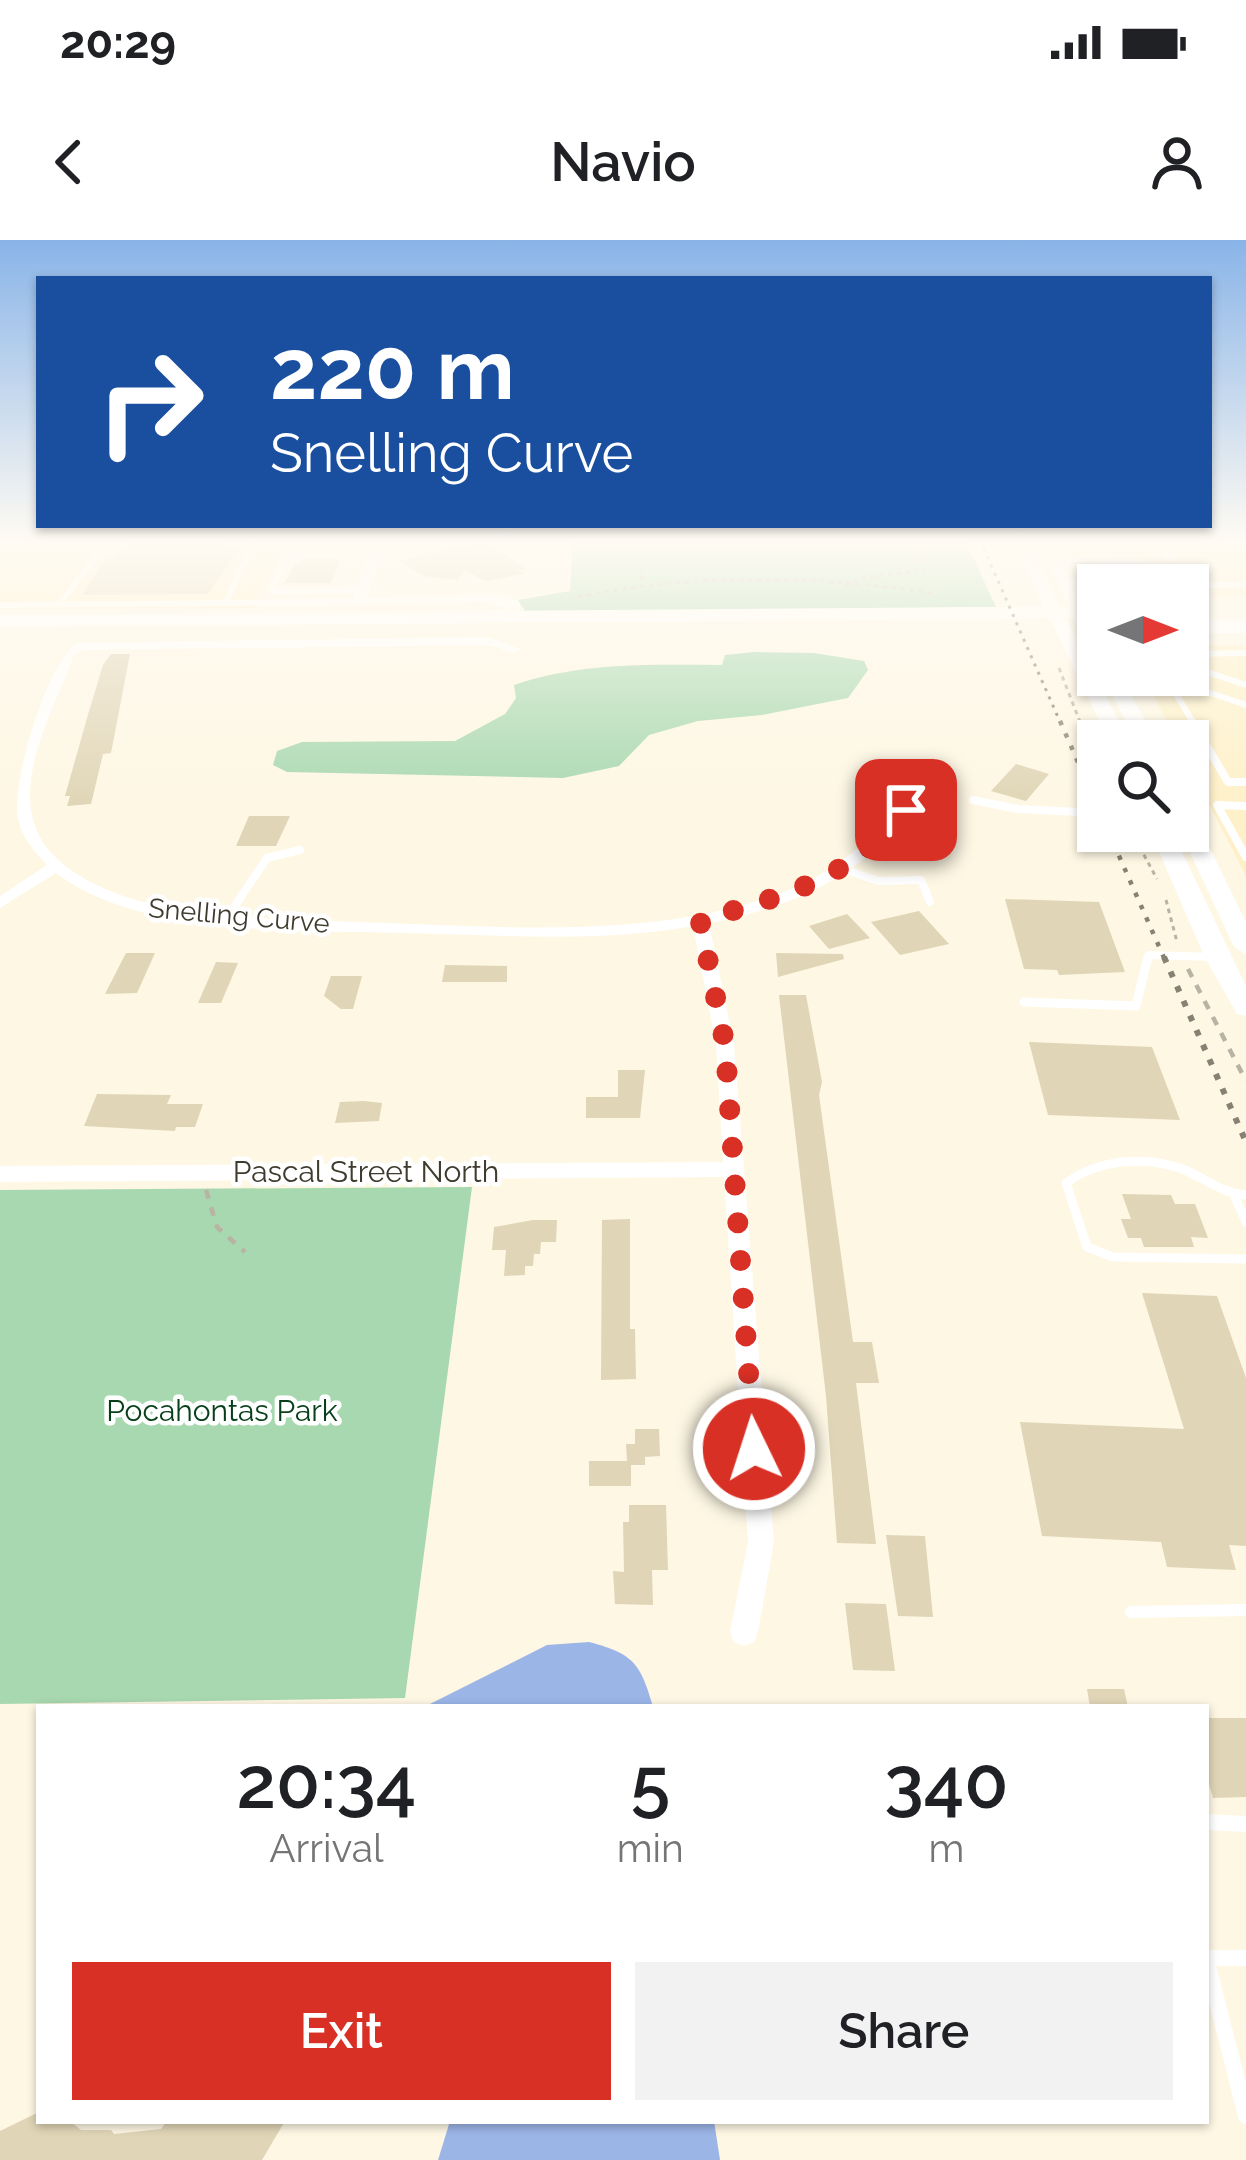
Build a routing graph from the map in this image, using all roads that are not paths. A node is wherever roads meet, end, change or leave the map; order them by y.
1 (61, 630) edge
2 (116, 630) edge
3 (515, 649) dead end
4 (1246, 653) edge
5 (1209, 654) edge
6 (1209, 673) edge
7 (1246, 685) edge
8 (1246, 705) edge
9 (1246, 782) edge
10 (924, 786) dead end
11 (973, 800) dead end
12 (1246, 806) edge
13 (1077, 812) edge
14 (300, 850) dead end
15 (1170, 852) edge
16 (1199, 852) edge
17 (1246, 856) edge
18 (56, 866) junction
19 (841, 868) junction
20 (930, 902) dead end
21 (0, 903) edge
22 (226, 919) junction
23 (700, 920) junction
24 (1246, 947) edge
25 (1217, 958) junction
26 (1246, 959) edge
27 (1024, 1002) dead end
28 (1246, 1008) edge
29 (731, 1169) junction
30 (0, 1174) edge
31 (1240, 1195) edge
32 (1246, 1222) edge
33 (1246, 1259) edge
34 (1246, 1610) edge
35 (1131, 1612) dead end
36 (744, 1632) dead end
37 (1209, 1822) edge
38 (1246, 1824) edge
39 (1209, 1958) edge
40 (1246, 1958) edge
41 (1209, 1970) edge
42 (1246, 2116) edge

1 - 2 highway
3 - 18 street
4 - 5 lane
6 - 7 lane
8 - 9 lane
10 - 19 street, Snelling Curve
11 - 13 lane
12 - 17 lane
14 - 22 lane
15 - 25 main road
16 - 24 main road
18 - 21 street
18 - 22 street, Snelling Curve
19 - 20 lane
19 - 23 street, Snelling Curve
22 - 23 street, Snelling Curve
23 - 29 street
25 - 26 main road
25 - 27 lane
25 - 28 main road
29 - 30 street, Pascal Street North
29 - 36 street
31 - 32 lane
31 - 33 lane
34 - 35 lane
37 - 38 lane
39 - 40 lane
41 - 42 lane

